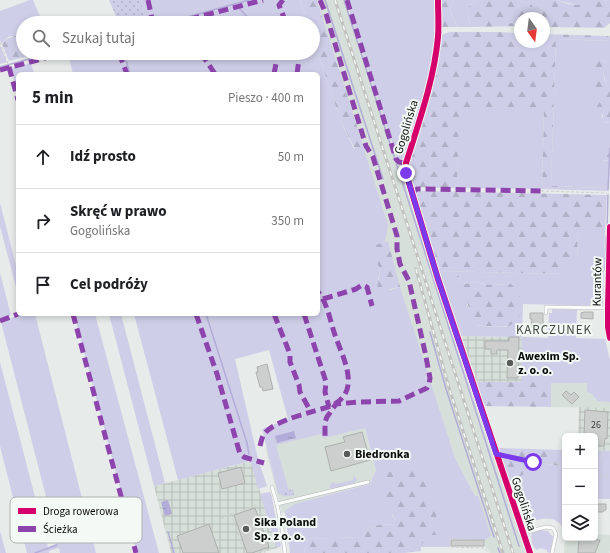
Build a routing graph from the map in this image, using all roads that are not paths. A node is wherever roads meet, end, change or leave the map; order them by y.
1 (438, 0) edge
2 (610, 227) edge
3 (609, 273) edge
4 (608, 308) junction
5 (546, 313) dead end
6 (610, 338) edge
7 (368, 482) dead end
8 (272, 487) dead end
9 (277, 504) junction
10 (522, 534) junction
11 (285, 553) edge
12 (530, 553) edge
13 (552, 553) edge

1 - 10 street, Gogolińska
2 - 3 street, Kurantów
3 - 4 street, Kurantów
4 - 5 lane
4 - 6 street, Kurantów
7 - 9 lane
8 - 9 lane
9 - 11 lane
10 - 12 street, Gogolińska
10 - 13 lane

